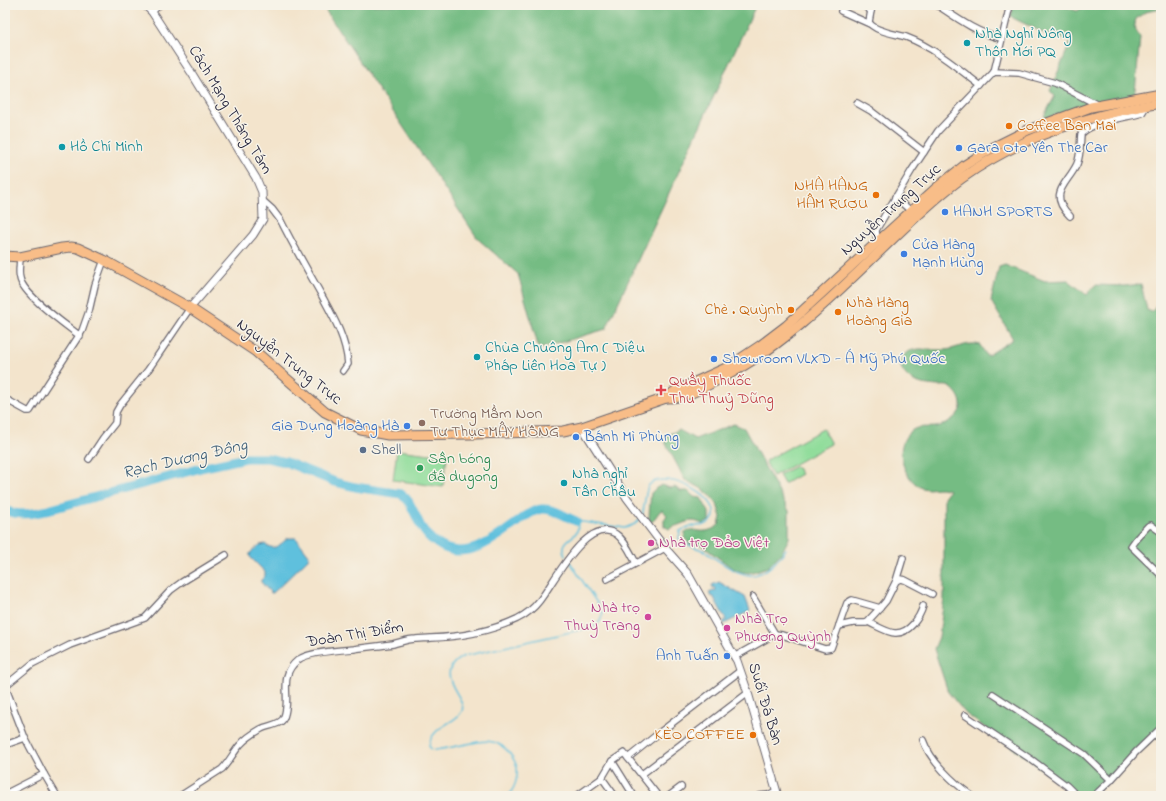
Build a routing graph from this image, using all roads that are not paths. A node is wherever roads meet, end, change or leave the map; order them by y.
1 (145, 5) edge
2 (159, 5) edge
3 (863, 5) edge
4 (937, 5) edge
5 (1010, 5) edge
6 (872, 8) edge
7 (841, 11) dead end
8 (152, 12) junction
9 (870, 24) junction
10 (1001, 38) junction
11 (994, 72) junction
12 (981, 86) junction
13 (1161, 94) edge
14 (857, 103) dead end
15 (1161, 103) edge
16 (1098, 104) junction
17 (1147, 105) junction
18 (924, 152) junction
19 (895, 197) junction
20 (263, 201) junction
21 (914, 213) junction
22 (1070, 216) dead end
23 (876, 243) junction
24 (5, 256) edge
25 (20, 257) junction
26 (104, 260) junction
27 (190, 308) junction
28 (80, 336) junction
29 (343, 371) dead end
30 (666, 398) junction
31 (5, 407) edge
32 (582, 427) junction
33 (89, 459) dead end
34 (1161, 532) edge
35 (665, 548) junction
36 (226, 555) dead end
37 (903, 558) dead end
38 (636, 564) junction
39 (1160, 571) edge
40 (607, 579) dead end
41 (896, 582) junction
42 (932, 594) dead end
43 (753, 597) dead end
44 (923, 606) dead end
45 (880, 608) junction
46 (868, 622) junction
47 (839, 626) junction
48 (775, 634) junction
49 (734, 657) junction
50 (740, 671) junction
51 (5, 686) edge
52 (748, 693) junction
53 (993, 694) dead end
54 (965, 715) dead end
55 (1161, 728) edge
56 (25, 738) junction
57 (923, 740) dead end
58 (5, 745) edge
59 (628, 758) junction
60 (612, 761) junction
61 (44, 774) junction
62 (642, 774) junction
63 (602, 778) junction
64 (1111, 780) junction
65 (681, 787) dead end
66 (777, 793) edge
67 (5, 794) edge
68 (57, 796) edge
69 (180, 796) edge
70 (577, 796) edge
71 (614, 796) edge
72 (634, 796) edge
73 (658, 796) edge
74 (669, 796) edge
75 (759, 796) edge
76 (972, 796) edge
77 (1077, 796) edge
78 (1094, 796) edge

1 - 8 street, Cách Mạng Tháng Tám
2 - 8 street
3 - 6 street
4 - 10 street
5 - 10 street
6 - 9 street
7 - 9 street
8 - 20 street, Cách Mạng Tháng Tám
9 - 12 street
10 - 11 street
11 - 12 street
11 - 16 street
12 - 18 street
13 - 16 main road, Nguyễn Trung Trực
14 - 18 street
15 - 17 main road, Nguyễn Trung Trực
16 - 21 main road, Nguyễn Trung Trực
17 - 21 main road, Nguyễn Trung Trực
17 - 22 street
18 - 19 street
19 - 21 street
19 - 23 street
20 - 27 street, Cách Mạng Tháng Tám
20 - 29 street
21 - 23 main road, Nguyễn Trung Trực
21 - 30 main road, Nguyễn Trung Trực
23 - 30 main road, Nguyễn Trung Trực
24 - 25 main road, Nguyễn Trung Trực
25 - 26 main road, Nguyễn Trung Trực
25 - 28 street
26 - 27 main road, Nguyễn Trung Trực
26 - 28 street
27 - 32 main road, Nguyễn Trung Trực
27 - 33 street
28 - 31 street
30 - 32 main road, Nguyễn Trung Trực
32 - 35 street, Suối Đá Bàn
34 - 39 street
35 - 38 street
35 - 49 street, Suối Đá Bàn
36 - 51 street
37 - 41 street
38 - 40 street
38 - 69 street, Đoàn Thị Điểm
41 - 42 street
41 - 45 street
43 - 48 street
44 - 46 street
45 - 46 street
45 - 47 street
46 - 47 street
47 - 48 street
48 - 49 street
49 - 50 street, Suối Đá Bàn
50 - 52 street, Suối Đá Bàn
50 - 59 street
51 - 56 street
52 - 62 street
52 - 66 street, Suối Đá Bàn
53 - 64 street
54 - 77 street
55 - 64 street
56 - 58 street
56 - 61 street
57 - 76 street
59 - 60 street
59 - 62 street
60 - 63 street
60 - 72 street
61 - 67 street
61 - 68 street
62 - 73 street
63 - 70 street
63 - 71 street
64 - 78 street
65 - 74 street
66 - 75 street

